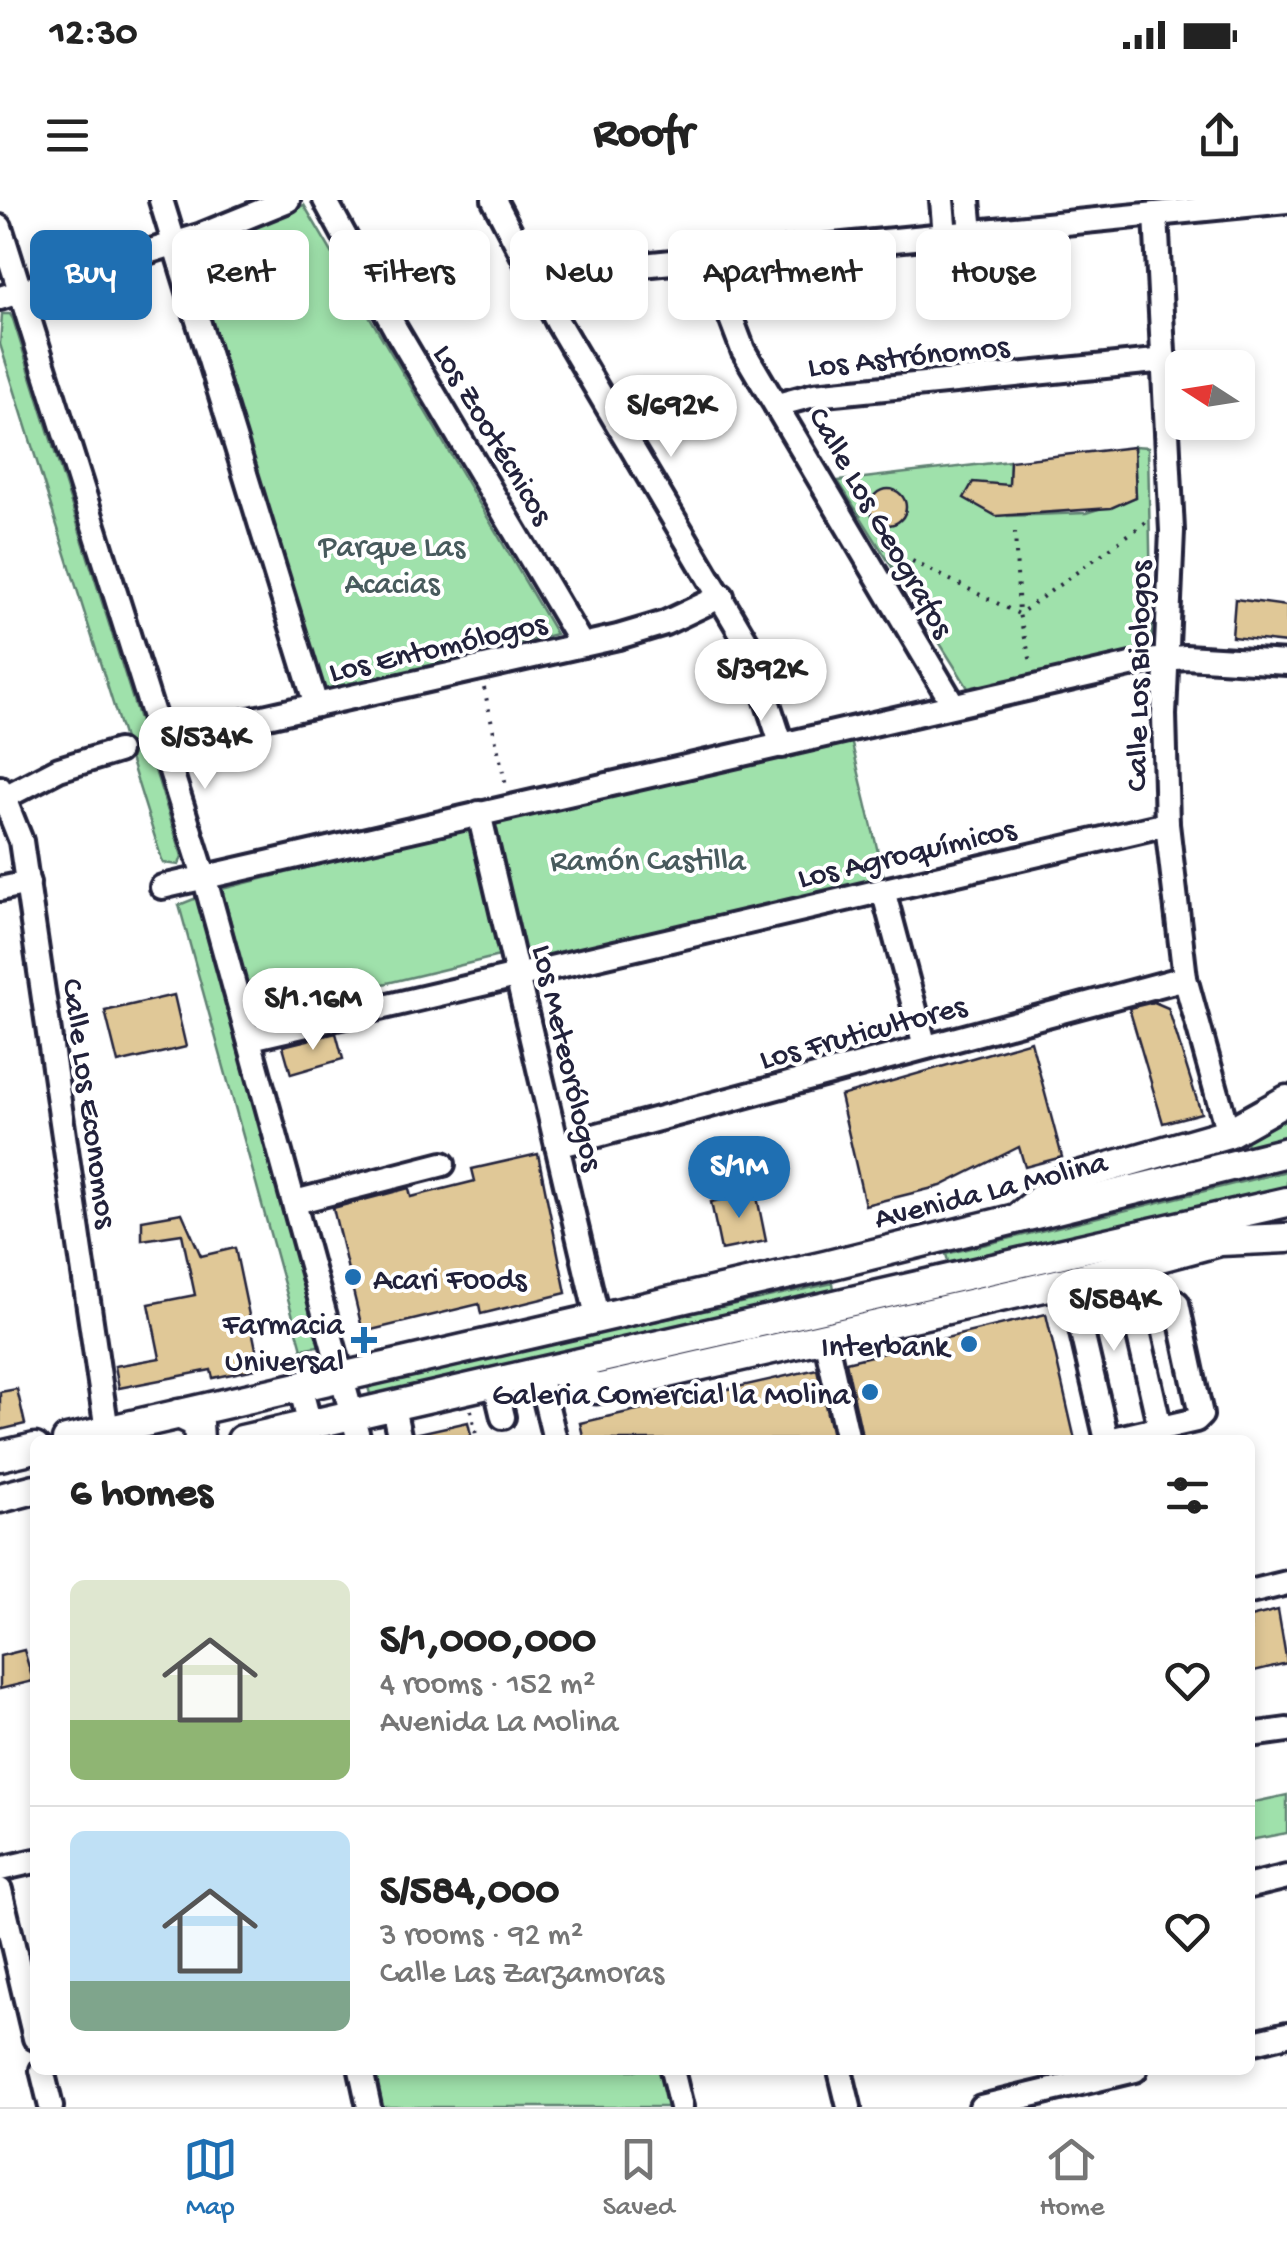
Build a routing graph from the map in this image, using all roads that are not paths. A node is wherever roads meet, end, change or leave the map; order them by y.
1 (161, 200) edge
2 (288, 200) edge
3 (325, 200) edge
4 (494, 200) edge
5 (942, 200) edge
6 (968, 200) edge
7 (1287, 201) edge
8 (1156, 214) junction
9 (0, 227) edge
10 (210, 230) edge
11 (944, 230) edge
12 (971, 230) edge
13 (1008, 230) edge
14 (510, 231) edge
15 (172, 237) edge
16 (172, 245) edge
17 (10, 295) edge
18 (197, 320) edge
19 (556, 320) edge
20 (734, 320) edge
21 (1165, 350) edge
22 (1165, 360) edge
23 (777, 404) junction
24 (1169, 440) edge
25 (722, 596) junction
26 (582, 645) junction
27 (1166, 658) junction
28 (1287, 663) edge
29 (953, 704) junction
30 (316, 706) junction
31 (161, 740) junction
32 (782, 746) junction
33 (118, 751) dead end
34 (3, 793) edge
35 (480, 812) junction
36 (1167, 824) junction
37 (204, 876) junction
38 (28, 883) junction
39 (162, 887) dead end
40 (0, 889) edge
41 (884, 890) junction
42 (518, 976) junction
43 (1185, 978) junction
44 (251, 1038) junction
45 (925, 1047) junction
46 (1287, 1100) edge
47 (1228, 1133) junction
48 (557, 1146) junction
49 (1287, 1152) edge
50 (444, 1164) dead end
51 (295, 1202) junction
52 (1287, 1202) edge
53 (1020, 1216) junction
54 (1287, 1238) edge
55 (1131, 1250) junction
56 (825, 1266) junction
57 (1070, 1281) junction
58 (915, 1284) junction
59 (994, 1298) junction
60 (831, 1307) junction
61 (1139, 1308) junction
62 (597, 1316) junction
63 (824, 1337) junction
64 (548, 1372) junction
65 (344, 1376) junction
66 (496, 1384) junction
67 (300, 1386) junction
68 (393, 1407) junction
69 (179, 1414) junction
70 (503, 1417) dead end
71 (310, 1425) junction
72 (356, 1428) edge
73 (1160, 1428) junction
74 (107, 1431) junction
75 (89, 1435) edge
76 (199, 1435) edge
77 (265, 1435) edge
78 (399, 1435) edge
79 (554, 1435) edge
80 (847, 1435) edge
81 (1107, 1435) edge
82 (1130, 1435) edge
83 (30, 1449) edge
84 (0, 1456) edge
85 (30, 1490) edge
86 (0, 1498) edge
87 (1287, 1583) edge
88 (1255, 1591) edge
89 (1287, 1730) edge
90 (1255, 1734) edge
91 (30, 1862) edge
92 (0, 1869) edge
93 (1287, 1878) edge
94 (1255, 1885) edge
95 (0, 1890) edge
96 (30, 2017) edge
97 (1287, 2034) edge
98 (1255, 2041) edge
99 (43, 2075) edge
100 (361, 2075) edge
101 (673, 2075) edge
102 (841, 2075) edge
103 (1115, 2075) edge
104 (990, 2106) edge
105 (51, 2107) edge
106 (369, 2107) edge
107 (681, 2107) edge
108 (849, 2107) edge

1 - 15 street
2 - 10 street
3 - 26 street, Los Zootécnicos
4 - 14 street
5 - 11 street
6 - 12 street
7 - 8 street
8 - 13 street
8 - 21 street, Calle Los Biologos
9 - 17 street
16 - 17 street
17 - 31 street
18 - 30 street
19 - 25 street
20 - 23 street, Calle Los Geografos
22 - 23 street, Los Astrónomos
23 - 29 street, Calle Los Geografos
24 - 27 street, Calle Los Biologos
25 - 26 street, Los Entomólogos
25 - 32 street
26 - 30 street, Los Entomólogos
27 - 28 street
27 - 29 street
27 - 36 street, Calle Los Biologos
29 - 32 street
30 - 31 street, Los Entomólogos
31 - 37 street
32 - 35 street
33 - 34 street
34 - 38 street, Calle Los Economos
35 - 37 street
35 - 42 street, Los Meteorólogos
36 - 41 street, Los Agroquímicos
36 - 43 street, Calle Los Biologos
37 - 39 street
37 - 44 street
38 - 40 street
38 - 74 street, Calle Los Economos
41 - 42 street, Los Agroquímicos
41 - 45 street
42 - 44 street, Los Agroquímicos
42 - 48 street, Los Meteorólogos
43 - 45 street, Los Fruticultores
43 - 47 street, Calle Los Biologos
44 - 51 street
45 - 48 street, Los Fruticultores
46 - 47 main road
47 - 53 main road
48 - 62 street, Los Meteorólogos
49 - 53 main road, Avenida La Molina
50 - 51 street
51 - 65 street
52 - 55 main road
53 - 56 main road, Avenida La Molina
54 - 55 main road
55 - 57 main road
55 - 58 main road
55 - 61 street
56 - 60 main road
56 - 62 main road, Avenida La Molina
57 - 59 main road
57 - 81 street
58 - 59 main road
58 - 60 main road
59 - 63 main road
60 - 64 main road
61 - 73 street
61 - 73 street
62 - 65 main road, Avenida La Molina
63 - 64 main road
63 - 80 street
64 - 66 main road
64 - 79 street
65 - 67 main road, Avenida La Molina
65 - 72 street
66 - 68 main road
66 - 70 street
67 - 69 main road, Avenida La Molina
67 - 71 street
68 - 72 main road
68 - 78 street
69 - 74 main road, Avenida La Molina
69 - 76 main road
71 - 72 main road
71 - 77 main road
73 - 82 street
74 - 75 main road, Avenida La Molina
83 - 84 main road
85 - 86 main road
87 - 88 street
89 - 90 street
91 - 92 street
93 - 94 street
95 - 96 street
97 - 98 street
99 - 105 street
100 - 106 street
101 - 107 street
102 - 108 street
103 - 104 street

